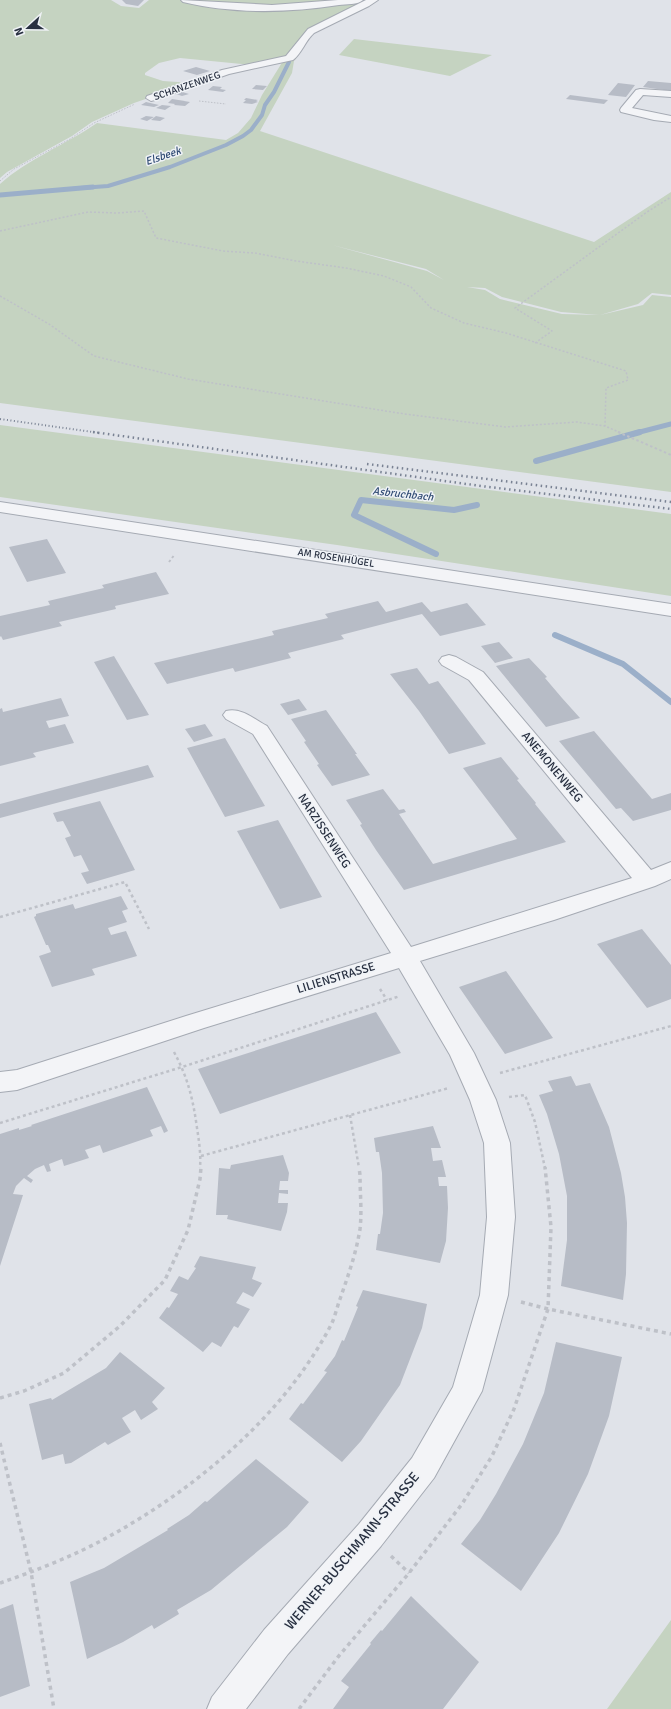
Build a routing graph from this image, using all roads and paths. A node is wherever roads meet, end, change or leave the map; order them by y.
1 (186, 0) edge
2 (358, 0) edge
3 (373, 0) edge
4 (671, 94) edge
5 (152, 98) joint
6 (671, 119) edge
7 (0, 181) edge
8 (671, 197) edge
9 (0, 231) edge
10 (0, 296) edge
11 (535, 343) junction
12 (605, 426) junction
13 (671, 455) edge
14 (0, 507) edge
15 (671, 610) edge
16 (449, 661) dead end
17 (233, 715) dead end
18 (671, 870) edge
19 (647, 881) junction
20 (0, 917) edge
21 (149, 929) dead end
22 (405, 957) junction
23 (424, 989) junction
24 (671, 1026) edge
25 (174, 1052) dead end
26 (182, 1067) junction
27 (476, 1080) junction
28 (0, 1082) edge
29 (350, 1115) junction
30 (0, 1123) edge
31 (201, 1156) junction
32 (548, 1309) dead end
33 (671, 1334) edge
34 (0, 1398) edge
35 (0, 1443) edge
36 (31, 1572) junction
37 (0, 1583) edge
38 (54, 1709) edge
39 (224, 1709) edge

1 - 2 street
3 - 5 street, SCHANZENWEG
4 - 6 street
5 - 7 path, SCHANZENWEG
8 - 11 path
9 - 11 path
10 - 12 path
11 - 12 path
12 - 13 path
14 - 15 street, AM ROSENHÜGEL
16 - 19 street, ANEMONENWEG
17 - 22 street, NARZISSENWEG
18 - 19 street, LILIENSTRASSE
19 - 22 street, LILIENSTRASSE
20 - 21 path
22 - 23 street, WERNER-BUSCHMANN-STRASSE
22 - 28 street, LILIENSTRASSE
23 - 26 path
23 - 27 street, WERNER-BUSCHMANN-STRASSE
24 - 27 path
25 - 26 path
26 - 30 path
26 - 31 path
27 - 29 path
27 - 39 street, WERNER-BUSCHMANN-STRASSE
29 - 31 path
29 - 36 path
31 - 34 path
32 - 33 path
35 - 36 path
36 - 37 path
36 - 38 path

